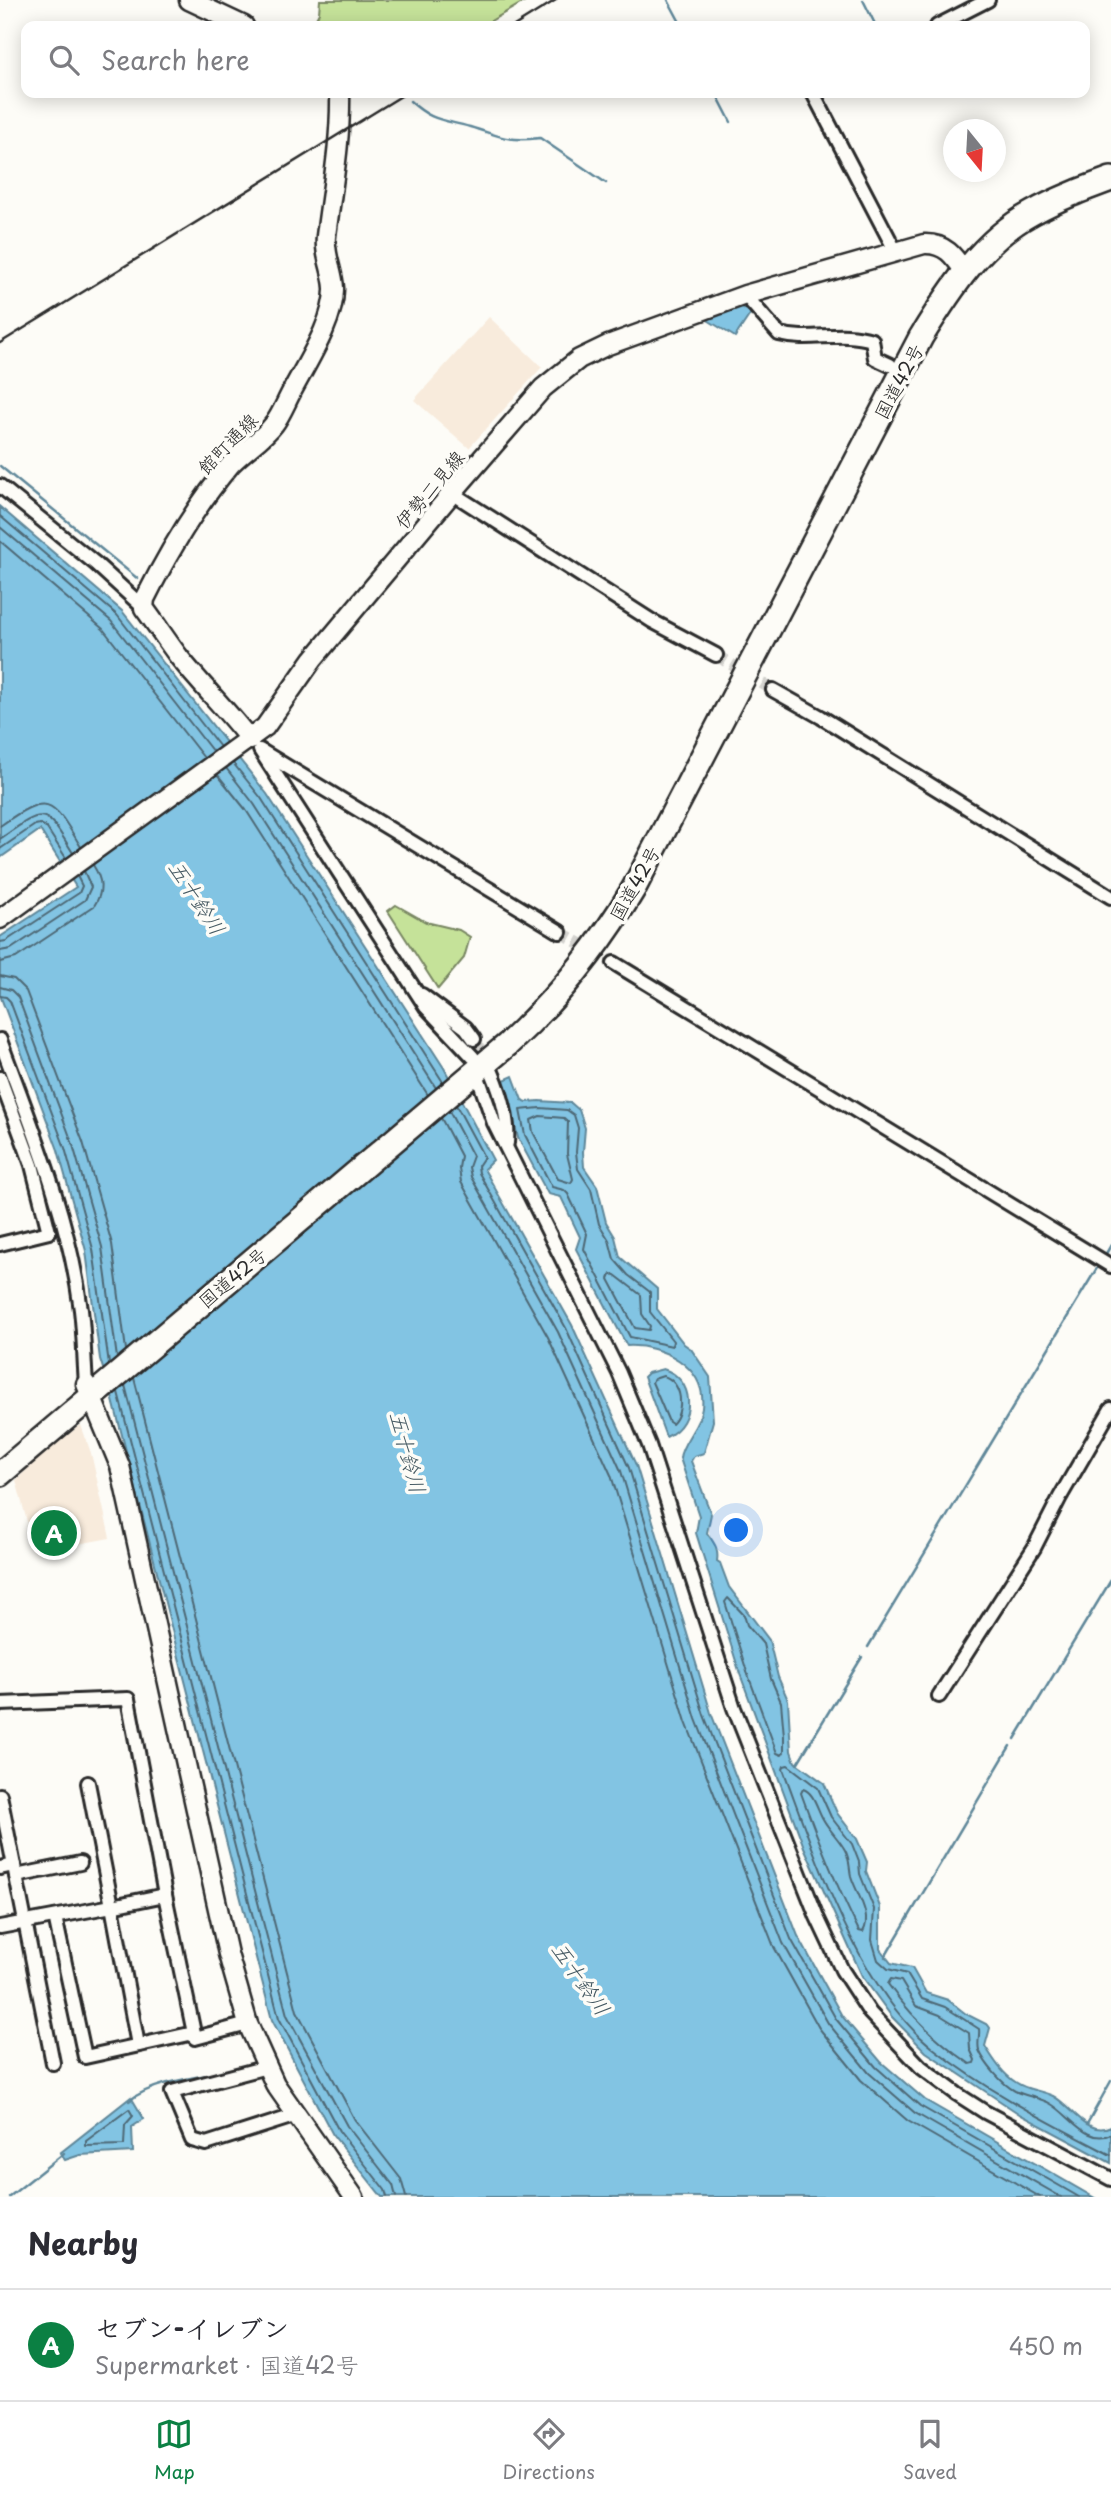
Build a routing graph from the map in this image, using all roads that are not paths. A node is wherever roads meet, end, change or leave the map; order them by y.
1 (190, 0) edge
2 (988, 0) edge
3 (234, 21) edge
4 (947, 21) edge
5 (340, 98) edge
6 (816, 98) edge
7 (1111, 163) edge
8 (1111, 178) edge
9 (896, 252) junction
10 (961, 266) junction
11 (745, 295) junction
12 (890, 365) junction
13 (0, 486) edge
14 (452, 493) junction
15 (144, 608) junction
16 (716, 655) tunnel mouth
17 (773, 690) tunnel mouth
18 (250, 746) junction
19 (1111, 897) edge
20 (0, 919) edge
21 (561, 932) tunnel mouth
22 (614, 963) tunnel mouth
23 (0, 1040) edge
24 (473, 1064) junction
25 (0, 1078) edge
26 (0, 1244) edge
27 (1111, 1266) edge
28 (93, 1386) junction
29 (1111, 1409) edge
30 (0, 1456) edge
31 (0, 1475) edge
32 (939, 1696) dead end
33 (0, 1704) edge
34 (88, 1783) dead end
35 (0, 1795) edge
36 (2, 1816) edge
37 (80, 1863) dead end
38 (0, 1868) edge
39 (15, 1871) junction
40 (166, 1895) junction
41 (112, 1906) junction
42 (55, 1917) junction
43 (25, 1922) junction
44 (0, 1927) edge
45 (248, 2024) junction
46 (194, 2033) junction
47 (138, 2045) junction
48 (54, 2063) dead end
49 (267, 2067) junction
50 (297, 2115) junction
51 (1111, 2179) edge
52 (354, 2197) edge

1 - 3 main road
2 - 4 street
5 - 15 main road, 館町通線
6 - 9 street
7 - 10 highway, 国道42号
8 - 10 highway, 国道42号
9 - 10 main road, 伊勢二見線
9 - 11 main road, 伊勢二見線
10 - 12 highway, 国道42号
10 - 24 highway, 国道42号
11 - 12 street
11 - 14 main road, 伊勢二見線
12 - 24 highway, 国道42号
13 - 15 street
14 - 16 street
14 - 18 main road, 伊勢二見線
15 - 18 main road
17 - 19 street
18 - 20 main road, 伊勢二見線
18 - 21 street
18 - 24 street
22 - 27 street
23 - 28 street
24 - 28 highway, 国道42号
24 - 51 street
25 - 26 street
28 - 30 highway, 国道42号
28 - 31 highway, 国道42号
28 - 45 main road
29 - 32 street
33 - 40 street
34 - 41 street
35 - 36 street
36 - 39 street
37 - 39 street
38 - 39 street
39 - 43 street
40 - 41 street
40 - 46 street
41 - 42 street
41 - 47 street
42 - 43 street
42 - 47 street
43 - 44 street
43 - 48 street
45 - 46 street
45 - 49 main road
46 - 47 street
49 - 50 main road
49 - 50 street
50 - 52 main road

